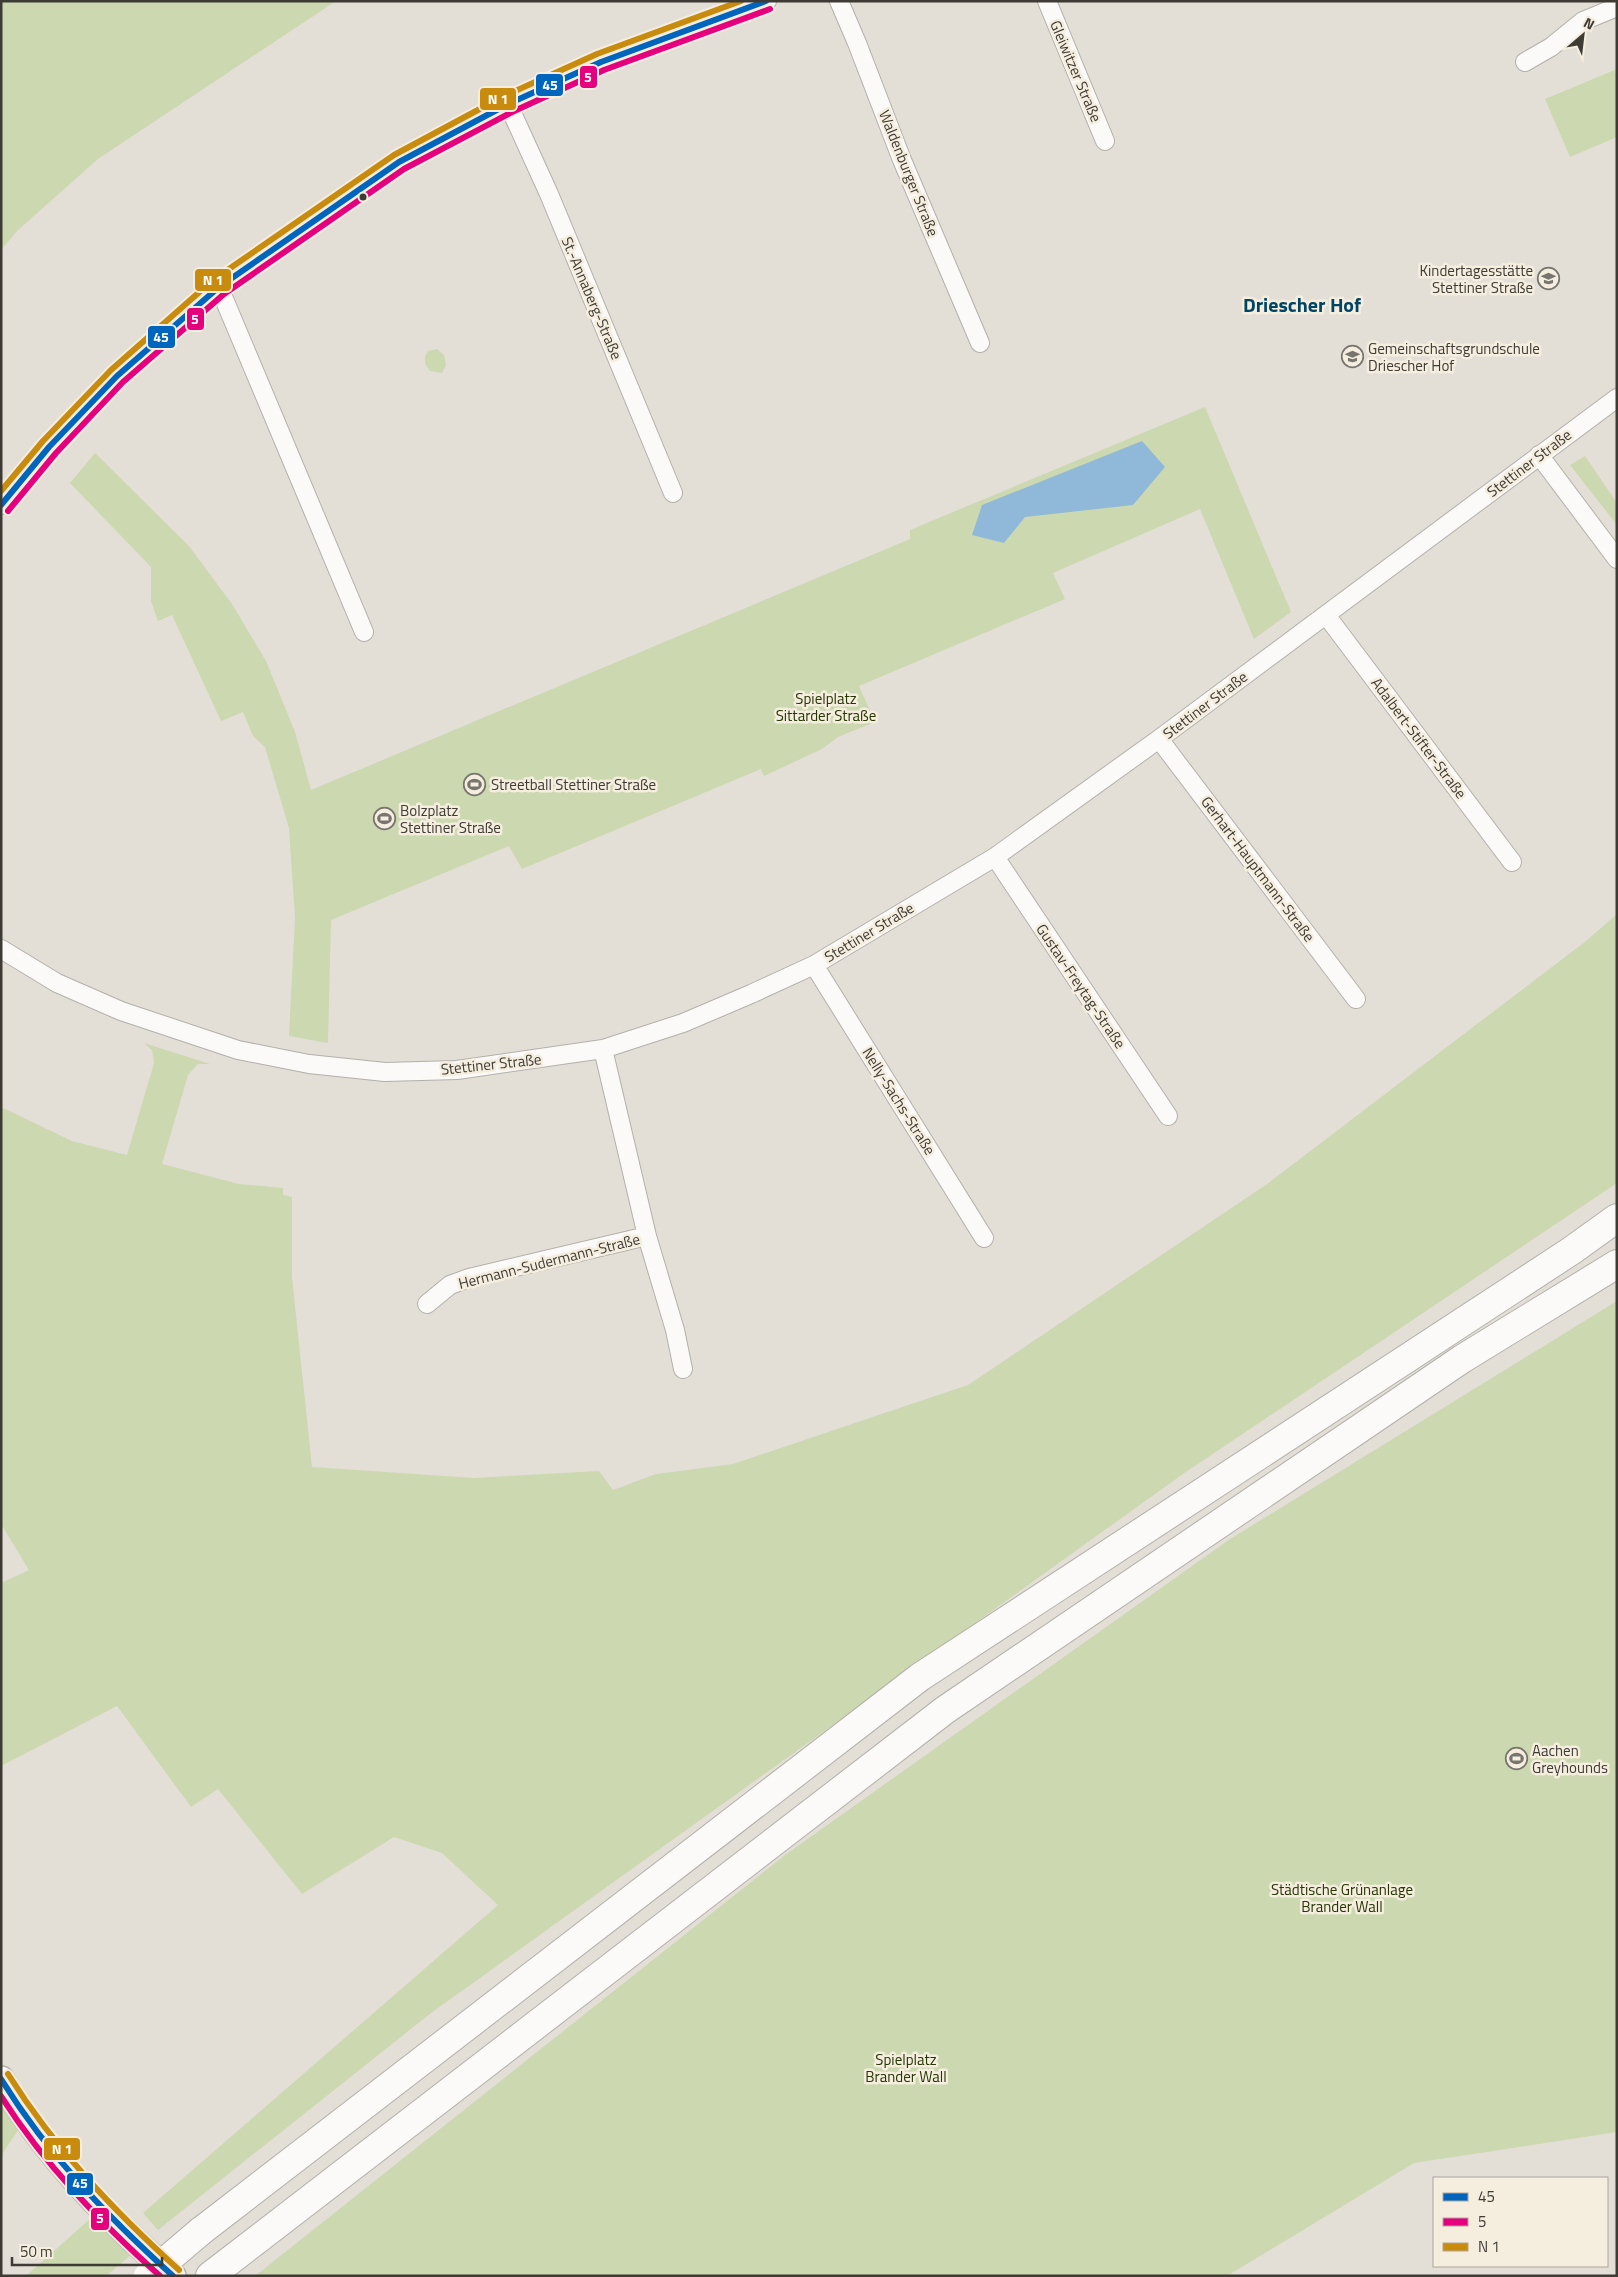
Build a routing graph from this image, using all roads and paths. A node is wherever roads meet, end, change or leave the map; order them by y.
1 (767, 1) edge
2 (839, 1) edge
3 (1046, 1) edge
4 (1617, 7) edge
5 (1525, 62) dead end
6 (508, 104) junction
7 (1105, 141) dead end
8 (220, 287) junction
9 (980, 343) dead end
10 (1617, 398) edge
11 (1539, 456) junction
12 (673, 493) dead end
13 (1, 505) edge
14 (1617, 559) edge
15 (1326, 615) junction
16 (364, 632) dead end
17 (1159, 739) junction
18 (994, 857) junction
19 (1512, 862) dead end
20 (1, 948) edge
21 (814, 965) junction
22 (1356, 999) dead end
23 (603, 1049) junction
24 (1168, 1116) dead end
25 (1617, 1218) edge
26 (647, 1236) junction
27 (984, 1238) dead end
28 (1617, 1264) edge
29 (427, 1304) dead end
30 (683, 1369) dead end
31 (1, 2080) edge
32 (148, 2276) edge
33 (173, 2276) edge
34 (210, 2276) edge

1 - 6 street
2 - 9 street, Waldenburger Straße
3 - 7 street, Gleiwitzer Straße
4 - 5 street
6 - 8 street
6 - 12 street, St.-Annaberg-Straße
8 - 13 street
8 - 16 street
10 - 11 street, Stettiner Straße
11 - 14 street
11 - 15 street, Stettiner Straße
15 - 17 street, Stettiner Straße
15 - 19 street, Adalbert-Stifter-Straße
17 - 18 street, Stettiner Straße
17 - 22 street, Gerhart-Hauptmann-Straße
18 - 21 street, Stettiner Straße
18 - 24 street, Gustav-Freytag-Straße
20 - 23 street, Stettiner Straße
21 - 23 street, Stettiner Straße
21 - 27 street, Nelly-Sachs-Straße
23 - 26 street, Hermann-Sudermann-Straße
25 - 32 highway, bridge
26 - 29 street, Hermann-Sudermann-Straße
26 - 30 street, Hermann-Sudermann-Straße
28 - 34 highway
31 - 33 street

